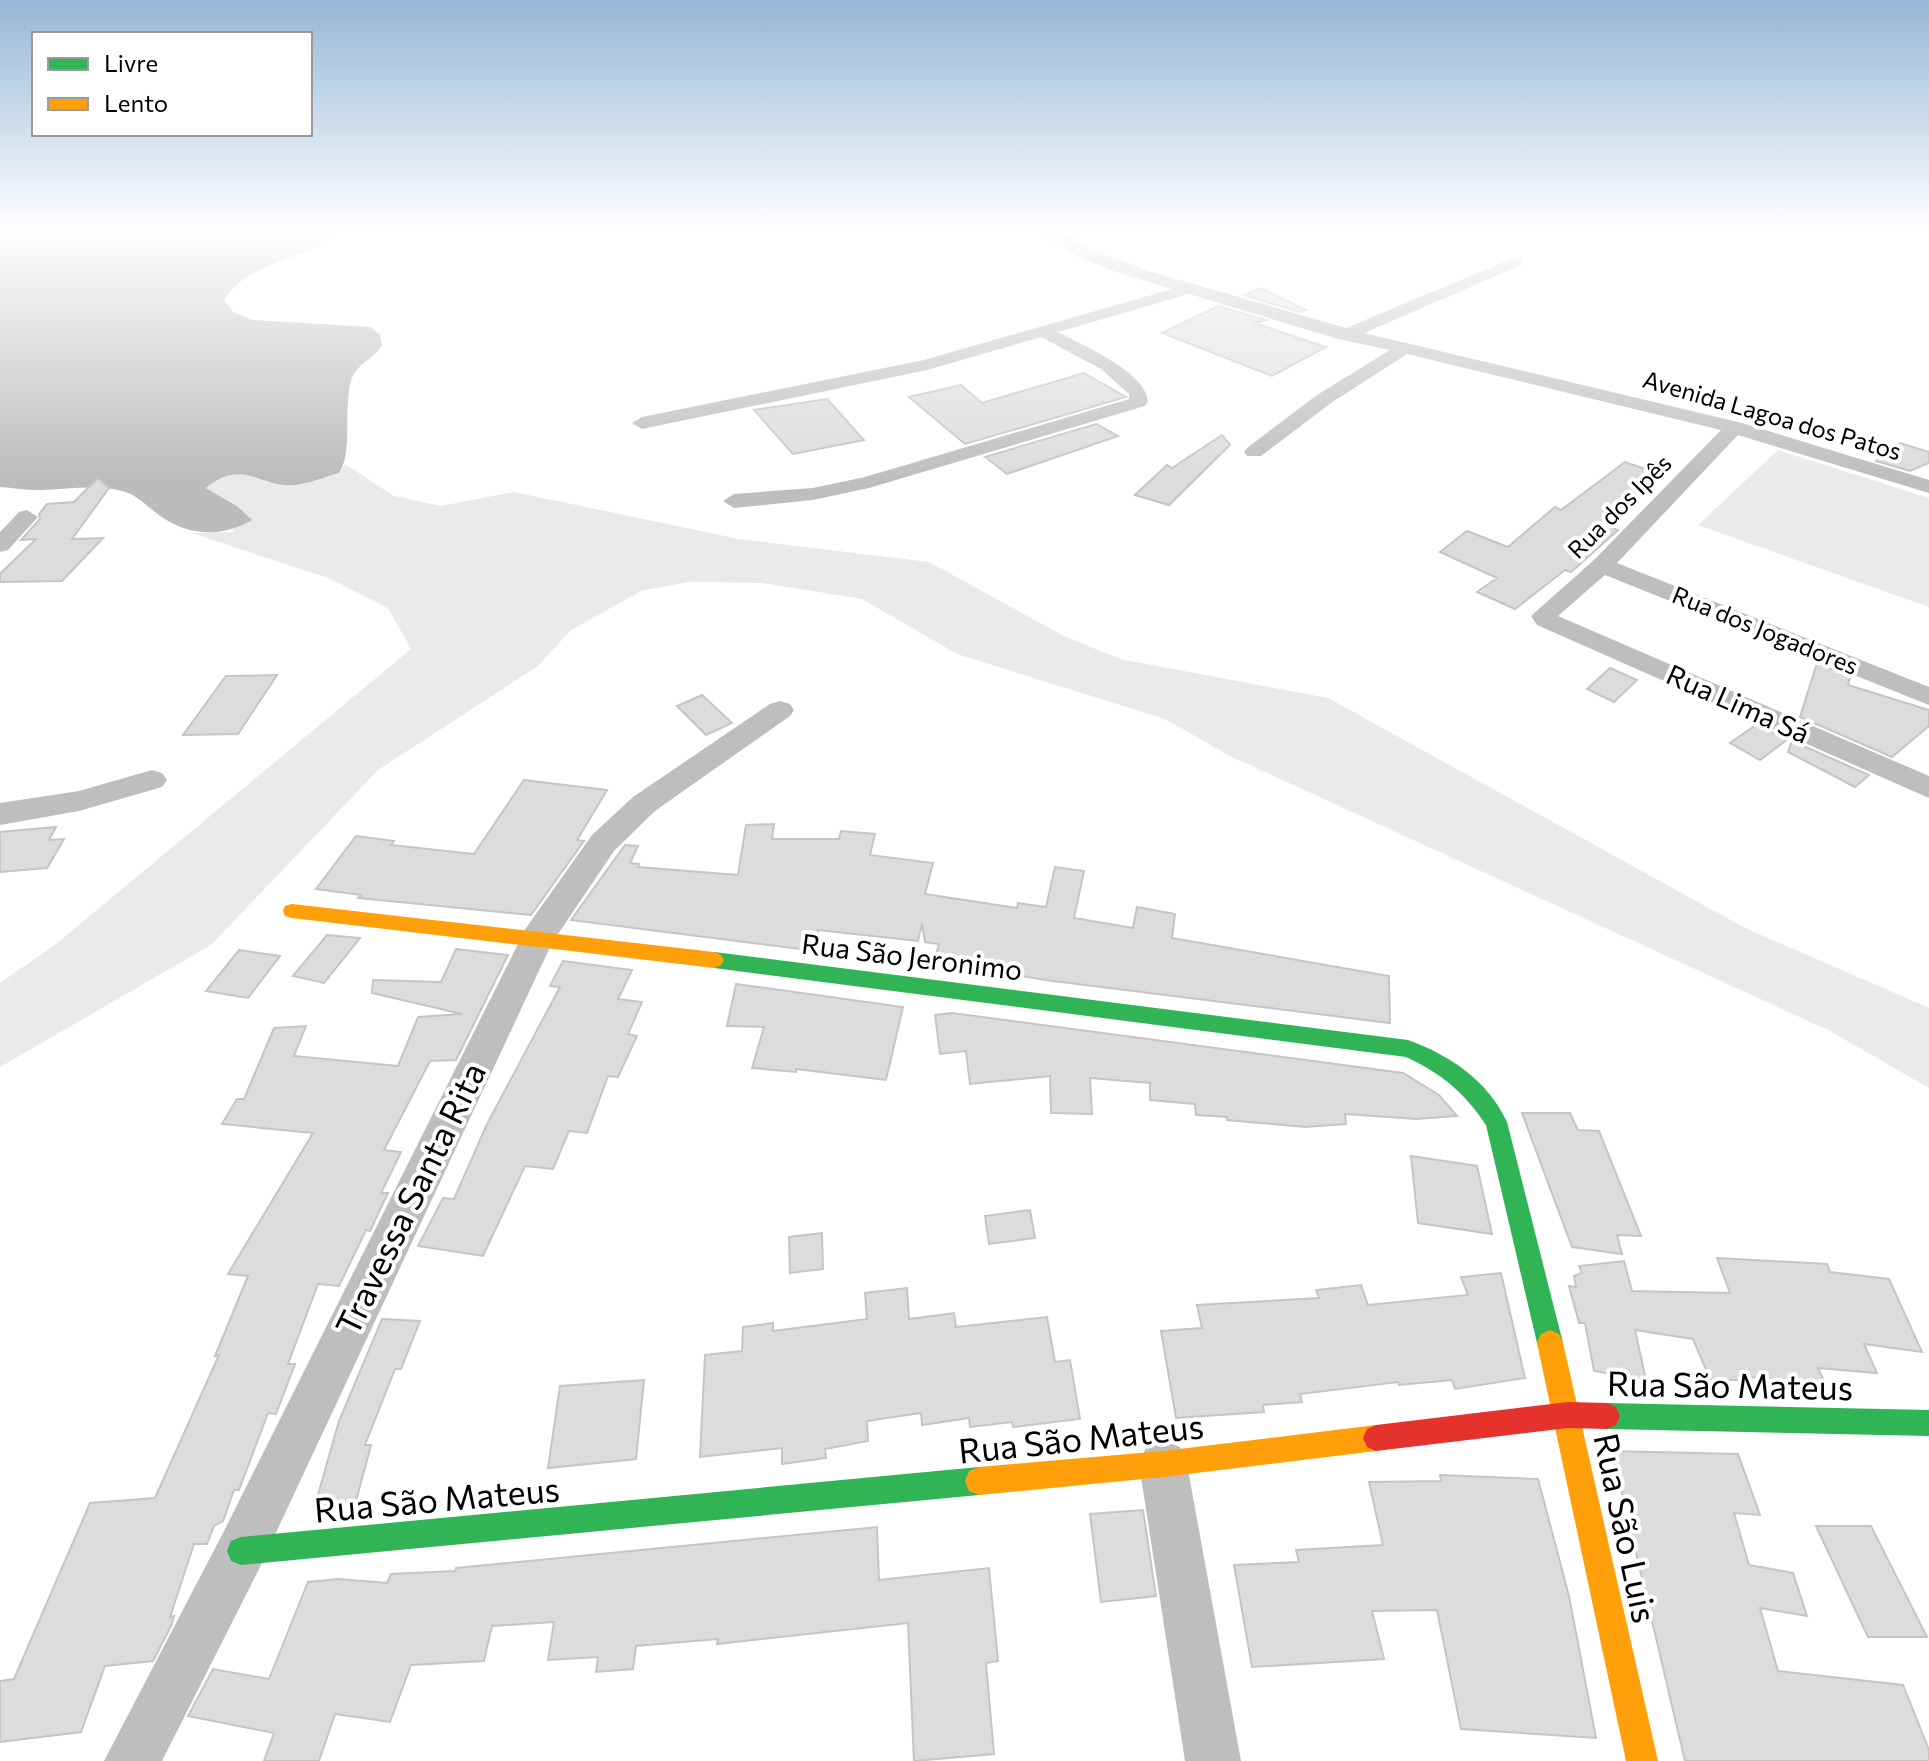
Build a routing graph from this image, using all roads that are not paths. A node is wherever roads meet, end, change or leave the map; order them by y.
1 (1101, 314) edge
2 (1274, 314) edge
3 (1393, 314) edge
4 (1042, 331) junction
5 (1344, 335) junction
6 (1401, 350) junction
7 (642, 423) dead end
8 (1735, 427) junction
9 (1254, 452) dead end
10 (1922, 480) edge
11 (734, 501) dead end
12 (27, 517) dead end
13 (0, 545) edge
14 (1602, 565) junction
15 (1546, 620) joint
16 (1929, 697) edge
17 (780, 710) dead end
18 (152, 780) dead end
19 (1929, 788) edge
20 (0, 814) edge
21 (292, 911) dead end
22 (538, 937) junction
23 (1496, 1122) joint
24 (1568, 1415) junction
25 (1929, 1423) edge
26 (1163, 1464) junction
27 (241, 1551) junction
28 (132, 1761) edge
29 (1213, 1761) edge
30 (1642, 1761) edge

1 - 4 street
2 - 5 street, Avenida Lagoa dos Patos
3 - 5 street
4 - 7 street
4 - 11 street
5 - 6 street, Avenida Lagoa dos Patos
6 - 8 street, Avenida Lagoa dos Patos
6 - 9 street
8 - 10 street, Avenida Lagoa dos Patos
8 - 14 street, Rua dos Ipês
12 - 13 street
14 - 15 street, Rua dos Ipês
14 - 16 street, Rua dos Jogadores
15 - 19 street, Rua Lima Sá
17 - 22 street, Travessa Santa Rita
18 - 20 street
21 - 22 street, Rua São Jeronimo
22 - 23 street, Rua São Jeronimo
22 - 27 street, Travessa Santa Rita
23 - 24 street, Rua São Luis
24 - 25 street, Rua São Mateus
24 - 26 street, Rua São Mateus
24 - 30 street, Rua São Luis
26 - 27 street, Rua São Mateus
26 - 29 street
27 - 28 street, Travessa Santa Rita

